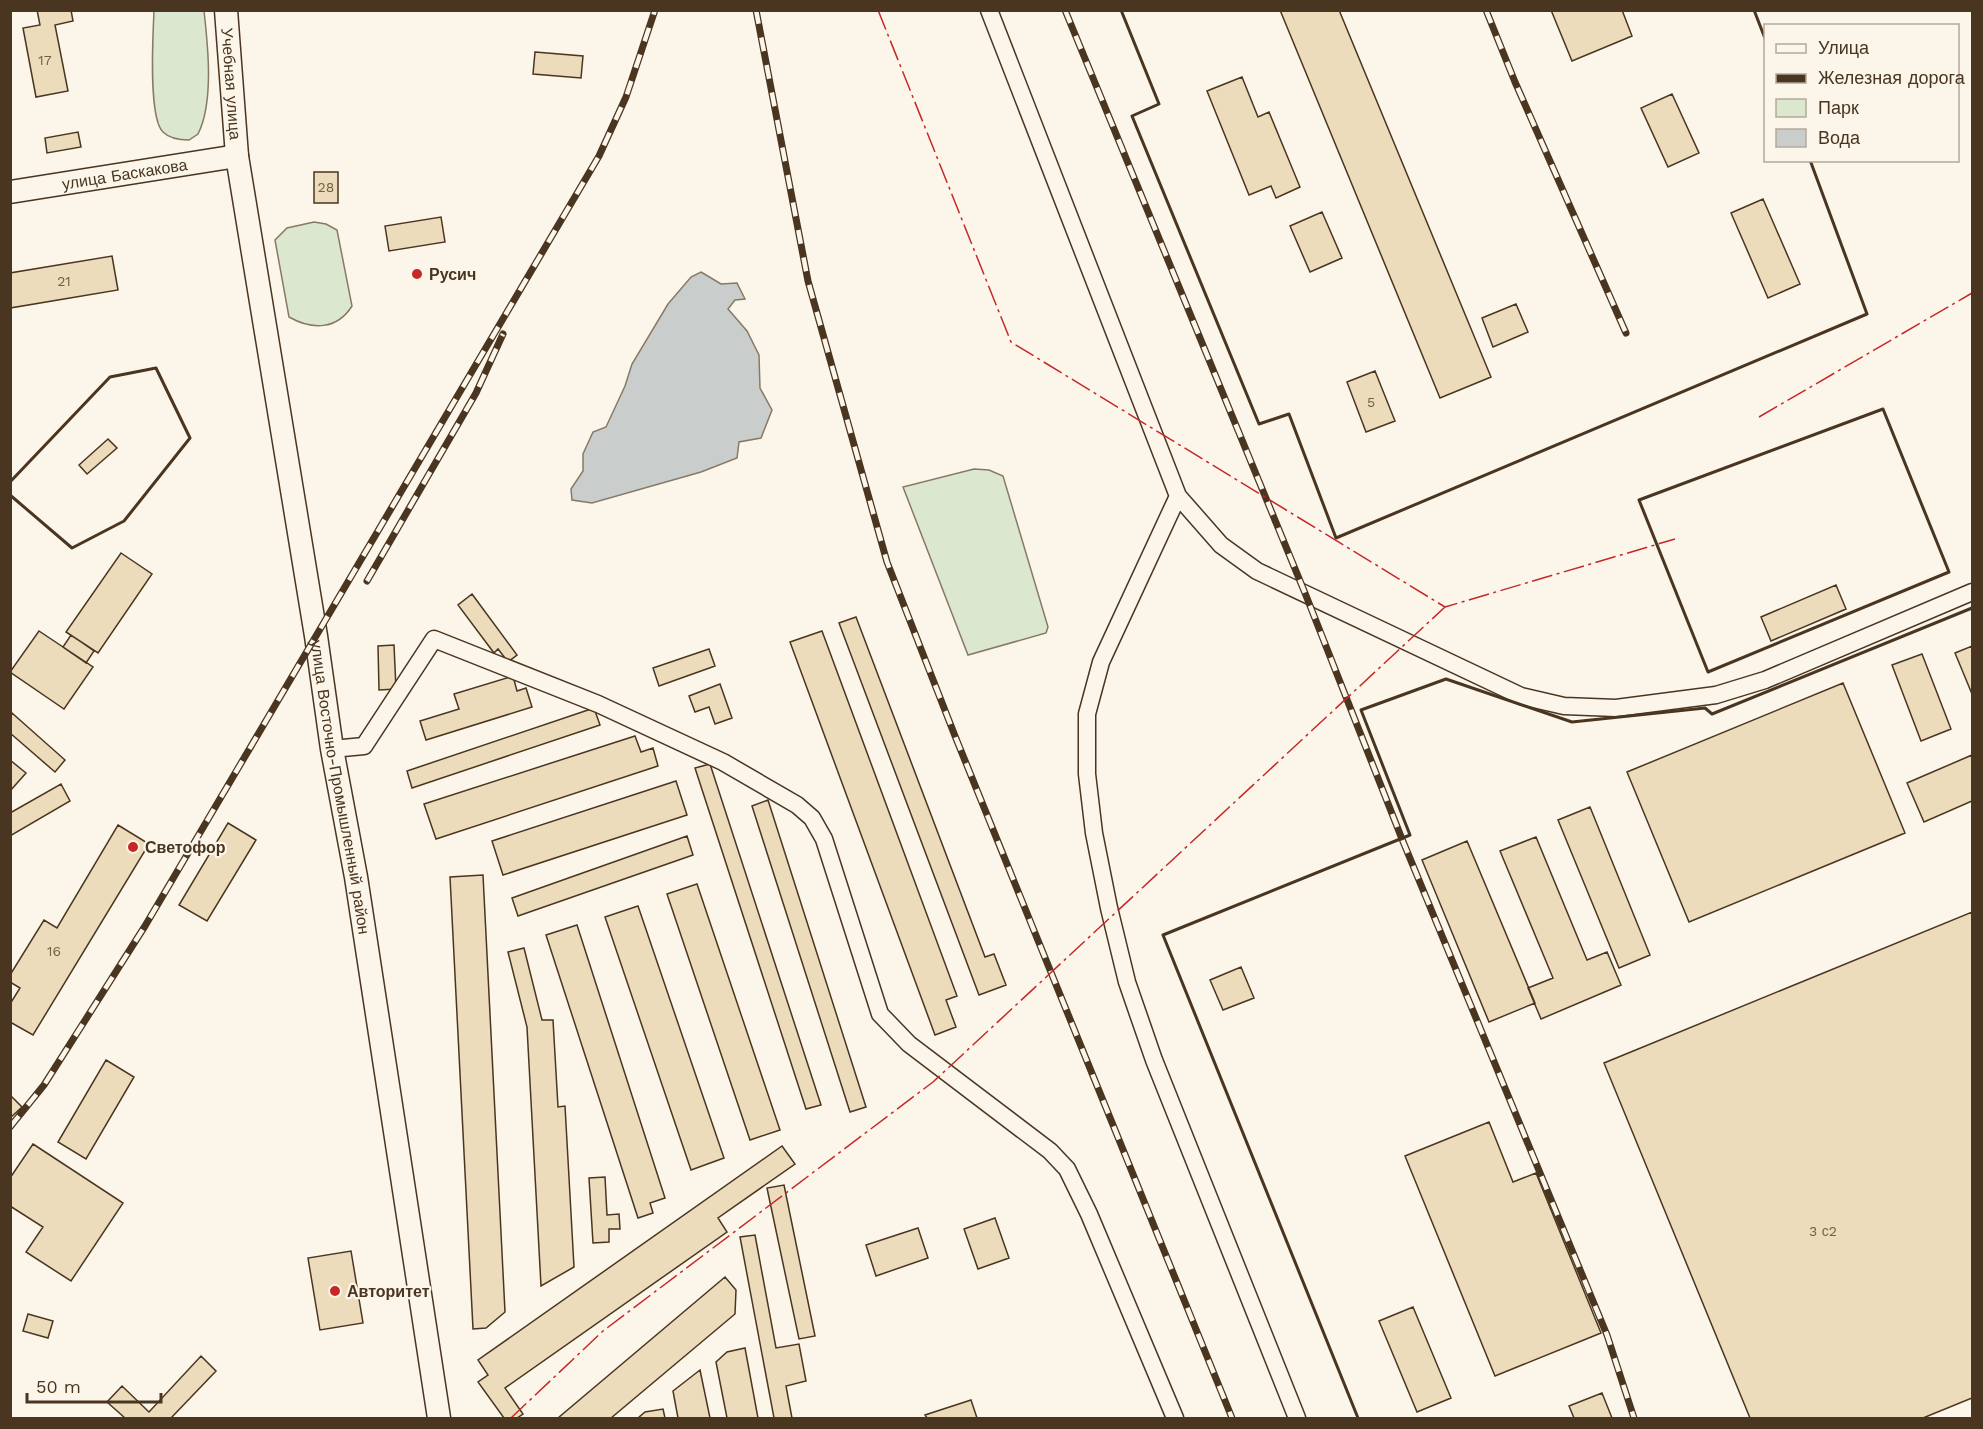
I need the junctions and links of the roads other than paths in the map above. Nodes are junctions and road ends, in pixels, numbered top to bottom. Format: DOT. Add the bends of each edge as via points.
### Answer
graph roads {
  1 [pos="226,10"];
  2 [pos="989,10"];
  3 [pos="237,156"];
  4 [pos="10,192"];
  5 [pos="1178,496"];
  6 [pos="1972,592"];
  7 [pos="332,749"];
  8 [pos="439,1419"];
  9 [pos="1174,1419"];
  10 [pos="1298,1419"];
  1 -- 3 [label="street, Учебная улица"];
  2 -- 5 [label="street"];
  3 -- 4 [label="street, улица Баскакова"];
  3 -- 7 [label="street, улица Восточно-Промышленный район"];
  5 -- 6 [label="street" via="1221,545 1257,571 1521,696 1564,706 1616,708 1716,695 1765,680"];
  5 -- 10 [label="street" via="1101,662 1087,714 1090,798 1108,908 1127,982 1154,1060"];
  7 -- 8 [label="street, улица Восточно-Промышленный район" via="356,878"];
  7 -- 9 [label="street" via="364,746 434,639 598,704 723,762 796,805 812,818 824,839 880,1014 909,1044 1050,1151 1067,1169"];
}
